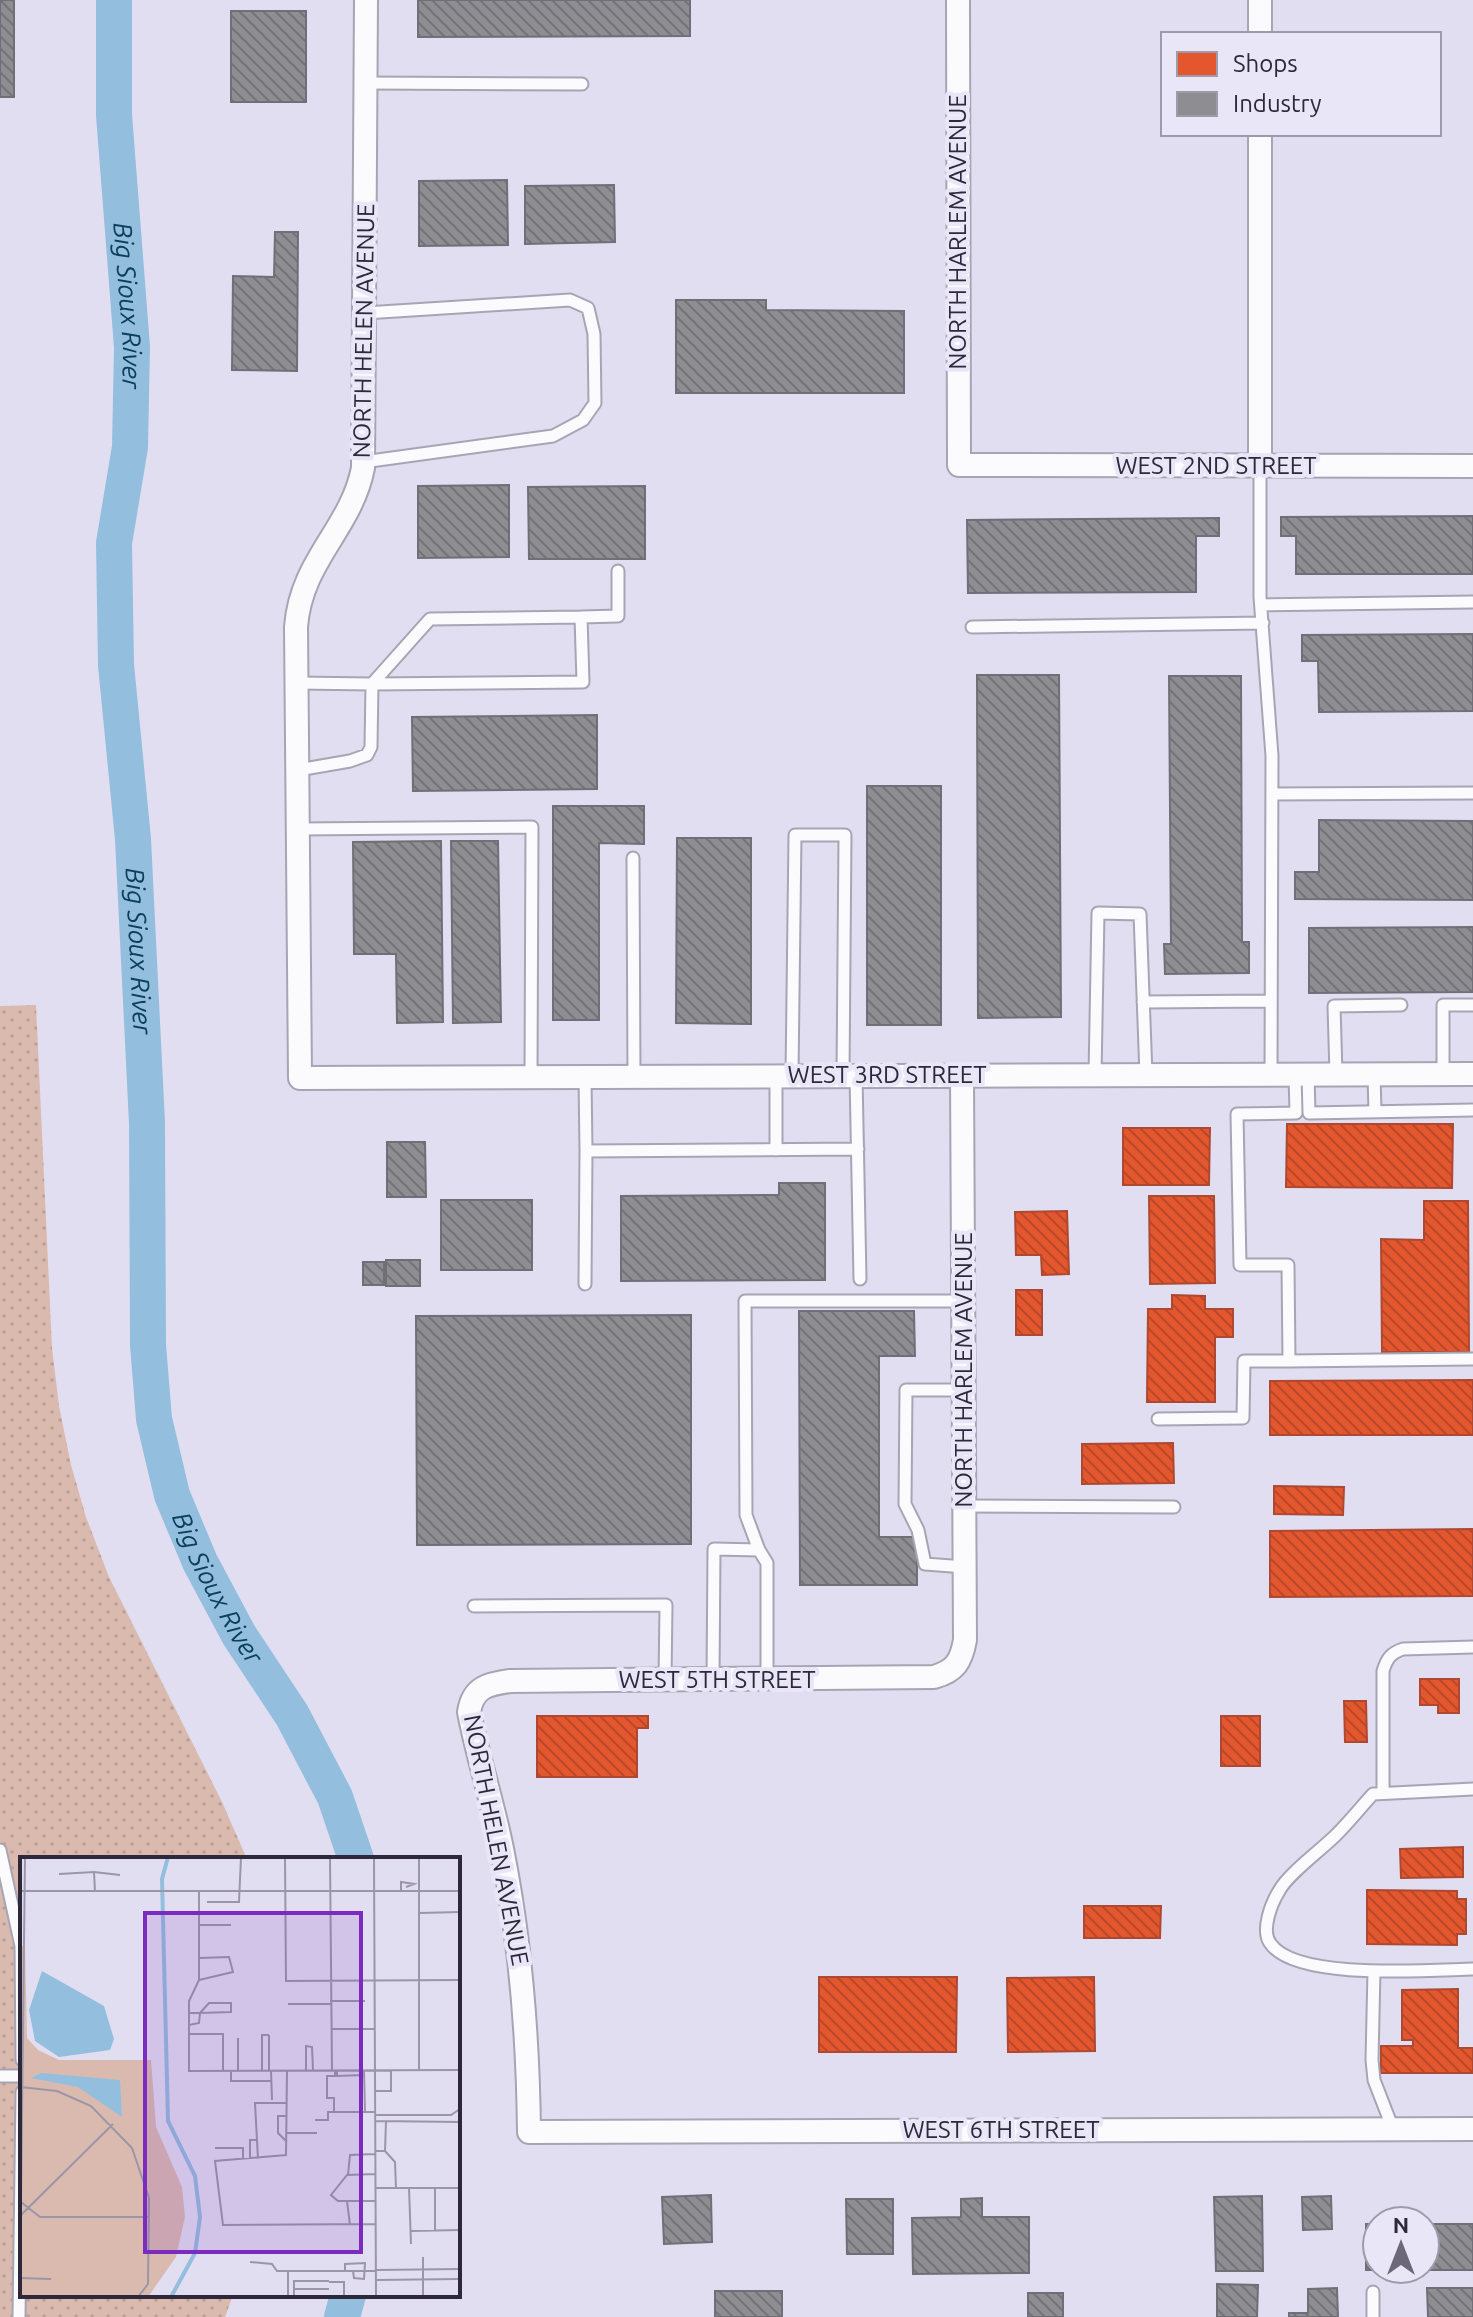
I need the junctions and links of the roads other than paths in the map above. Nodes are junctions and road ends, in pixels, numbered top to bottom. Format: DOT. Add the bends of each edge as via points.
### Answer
graph roads {
  1 [pos="366,0"];
  2 [pos="958,0"];
  3 [pos="1260,0"];
  4 [pos="1260,32"];
  5 [pos="365,83"];
  6 [pos="582,84"];
  7 [pos="1260,136"];
  8 [pos="365,313"];
  9 [pos="363,462"];
  10 [pos="959,465"];
  11 [pos="1473,466"];
  12 [pos="1260,467"];
  13 [pos="618,571"];
  14 [pos="1473,602"];
  15 [pos="1261,605"];
  16 [pos="581,617"];
  17 [pos="1263,623"];
  18 [pos="972,627"];
  19 [pos="297,683"];
  20 [pos="372,684"];
  21 [pos="298,770"];
  22 [pos="1473,793"];
  23 [pos="1272,794"];
  24 [pos="299,829"];
  25 [pos="633,858"];
  26 [pos="1271,1001"];
  27 [pos="1143,1002"];
  28 [pos="1401,1005"];
  29 [pos="1473,1005"];
  30 [pos="1336,1074"];
  31 [pos="1374,1074"];
  32 [pos="1443,1074"];
  33 [pos="1473,1074"];
  34 [pos="849,1075"];
  35 [pos="962,1075"];
  36 [pos="1095,1075"];
  37 [pos="1146,1075"];
  38 [pos="1271,1075"];
  39 [pos="1302,1075"];
  40 [pos="784,1076"];
  41 [pos="531,1077"];
  42 [pos="585,1077"];
  43 [pos="634,1077"];
  44 [pos="300,1078"];
  45 [pos="1473,1110"];
  46 [pos="1375,1112"];
  47 [pos="858,1149"];
  48 [pos="776,1150"];
  49 [pos="586,1151"];
  50 [pos="860,1279"];
  51 [pos="585,1284"];
  52 [pos="963,1301"];
  53 [pos="1473,1359"];
  54 [pos="1289,1361"];
  55 [pos="964,1390"];
  56 [pos="1158,1419"];
  57 [pos="964,1506"];
  58 [pos="1174,1507"];
  59 [pos="759,1550"];
  60 [pos="965,1567"];
  61 [pos="474,1606"];
  62 [pos="1473,1647"];
  63 [pos="958,1665"];
  64 [pos="665,1680"];
  65 [pos="713,1680"];
  66 [pos="767,1680"];
  67 [pos="476,1692"];
  68 [pos="1473,1789"];
  69 [pos="1383,1793"];
  70 [pos="0,1850"];
  71 [pos="20,1941"];
  72 [pos="1473,1969"];
  73 [pos="1374,1971"];
  74 [pos="1393,2129"];
  75 [pos="1473,2129"];
  76 [pos="529,2132"];
  77 [pos="20,2242"];
  78 [pos="1373,2292"];
  79 [pos="19,2317"];
  80 [pos="1373,2317"];
  1 -- 5 [label="street, NORTH HELEN AVENUE"];
  2 -- 10 [label="street, NORTH HARLEM AVENUE"];
  3 -- 4 [label="street"];
  5 -- 6 [label="lane"];
  5 -- 8 [label="street, NORTH HELEN AVENUE"];
  7 -- 12 [label="street"];
  8 -- 9 [label="street, NORTH HELEN AVENUE"];
  8 -- 9 [label="lane" via="570,300 588,308 594,334 595,403 583,420 553,436"];
  9 -- 19 [label="street, NORTH HELEN AVENUE" via="350,509 324,546 298,606"];
  10 -- 12 [label="street, WEST 2ND STREET"];
  11 -- 12 [label="street, WEST 2ND STREET"];
  12 -- 15 [label="lane"];
  13 -- 16 [label="lane" via="618,616"];
  14 -- 15 [label="lane"];
  15 -- 17 [label="lane"];
  16 -- 20 [label="lane" via="430,619"];
  16 -- 20 [label="lane" via="583,682"];
  17 -- 18 [label="lane"];
  17 -- 23 [label="lane"];
  19 -- 20 [label="lane"];
  19 -- 21 [label="street, NORTH HELEN AVENUE"];
  20 -- 21 [label="lane" via="367,755"];
  21 -- 24 [label="street, NORTH HELEN AVENUE"];
  22 -- 23 [label="lane"];
  23 -- 26 [label="lane"];
  24 -- 41 [label="lane" via="532,827"];
  24 -- 44 [label="street, NORTH HELEN AVENUE"];
  25 -- 43 [label="lane"];
  26 -- 27 [label="lane"];
  26 -- 38 [label="lane"];
  27 -- 36 [label="lane" via="1140,914 1098,913"];
  27 -- 37 [label="lane"];
  28 -- 30 [label="lane" via="1334,1006"];
  29 -- 32 [label="lane" via="1443,1005"];
  30 -- 31 [label="street, WEST 3RD STREET"];
  30 -- 39 [label="street, WEST 3RD STREET"];
  31 -- 32 [label="street, WEST 3RD STREET"];
  31 -- 46 [label="lane"];
  32 -- 33 [label="street, WEST 3RD STREET"];
  34 -- 35 [label="street, WEST 3RD STREET"];
  34 -- 40 [label="street, WEST 3RD STREET"];
  34 -- 40 [label="lane" via="845,835 795,835"];
  34 -- 47 [label="lane"];
  35 -- 36 [label="street, WEST 3RD STREET"];
  35 -- 52 [label="street, NORTH HARLEM AVENUE"];
  36 -- 37 [label="street, WEST 3RD STREET"];
  37 -- 38 [label="street, WEST 3RD STREET"];
  38 -- 39 [label="street, WEST 3RD STREET"];
  39 -- 46 [label="lane" via="1309,1113"];
  39 -- 54 [label="lane" via="1296,1113 1237,1114 1240,1265 1288,1265"];
  40 -- 43 [label="street, WEST 3RD STREET"];
  40 -- 48 [label="lane"];
  41 -- 42 [label="street, WEST 3RD STREET"];
  41 -- 44 [label="street, WEST 3RD STREET"];
  42 -- 43 [label="street, WEST 3RD STREET"];
  42 -- 49 [label="lane"];
  45 -- 46 [label="lane"];
  47 -- 48 [label="lane"];
  47 -- 50 [label="lane"];
  48 -- 49 [label="lane"];
  49 -- 51 [label="lane"];
  52 -- 55 [label="street, NORTH HARLEM AVENUE"];
  52 -- 59 [label="lane" via="745,1301 746,1515"];
  53 -- 54 [label="lane"];
  54 -- 56 [label="lane" via="1244,1361 1243,1418"];
  55 -- 57 [label="street, NORTH HARLEM AVENUE"];
  55 -- 60 [label="lane" via="906,1390 905,1504 918,1530 925,1564"];
  57 -- 58 [label="lane"];
  57 -- 60 [label="street, NORTH HARLEM AVENUE"];
  59 -- 65 [label="lane" via="714,1549"];
  59 -- 66 [label="lane" via="767,1563"];
  60 -- 63 [label="street, NORTH HARLEM AVENUE" via="965,1640"];
  61 -- 64 [label="lane" via="666,1605"];
  62 -- 69 [label="lane" via="1403,1649 1387,1660"];
  63 -- 66 [label="street, WEST 5TH STREET" via="948,1673 923,1678"];
  64 -- 65 [label="street, WEST 5TH STREET"];
  64 -- 67 [label="street, WEST 5TH STREET" via="510,1681"];
  65 -- 66 [label="street, WEST 5TH STREET"];
  67 -- 76 [label="street, NORTH HELEN AVENUE" via="469,1712 503,1851 521,1966"];
  68 -- 69 [label="lane"];
  69 -- 73 [label="lane" via="1373,1794 1280,1888 1266,1929 1269,1943 1283,1955 1316,1967"];
  70 -- 71 [label="lane"];
  72 -- 73 [label="lane"];
  73 -- 74 [label="lane" via="1374,2080"];
  74 -- 75 [label="street, WEST 6TH STREET"];
  74 -- 76 [label="street, WEST 6TH STREET"];
  77 -- 79 [label="lane"];
  78 -- 80 [label="lane"];
}
